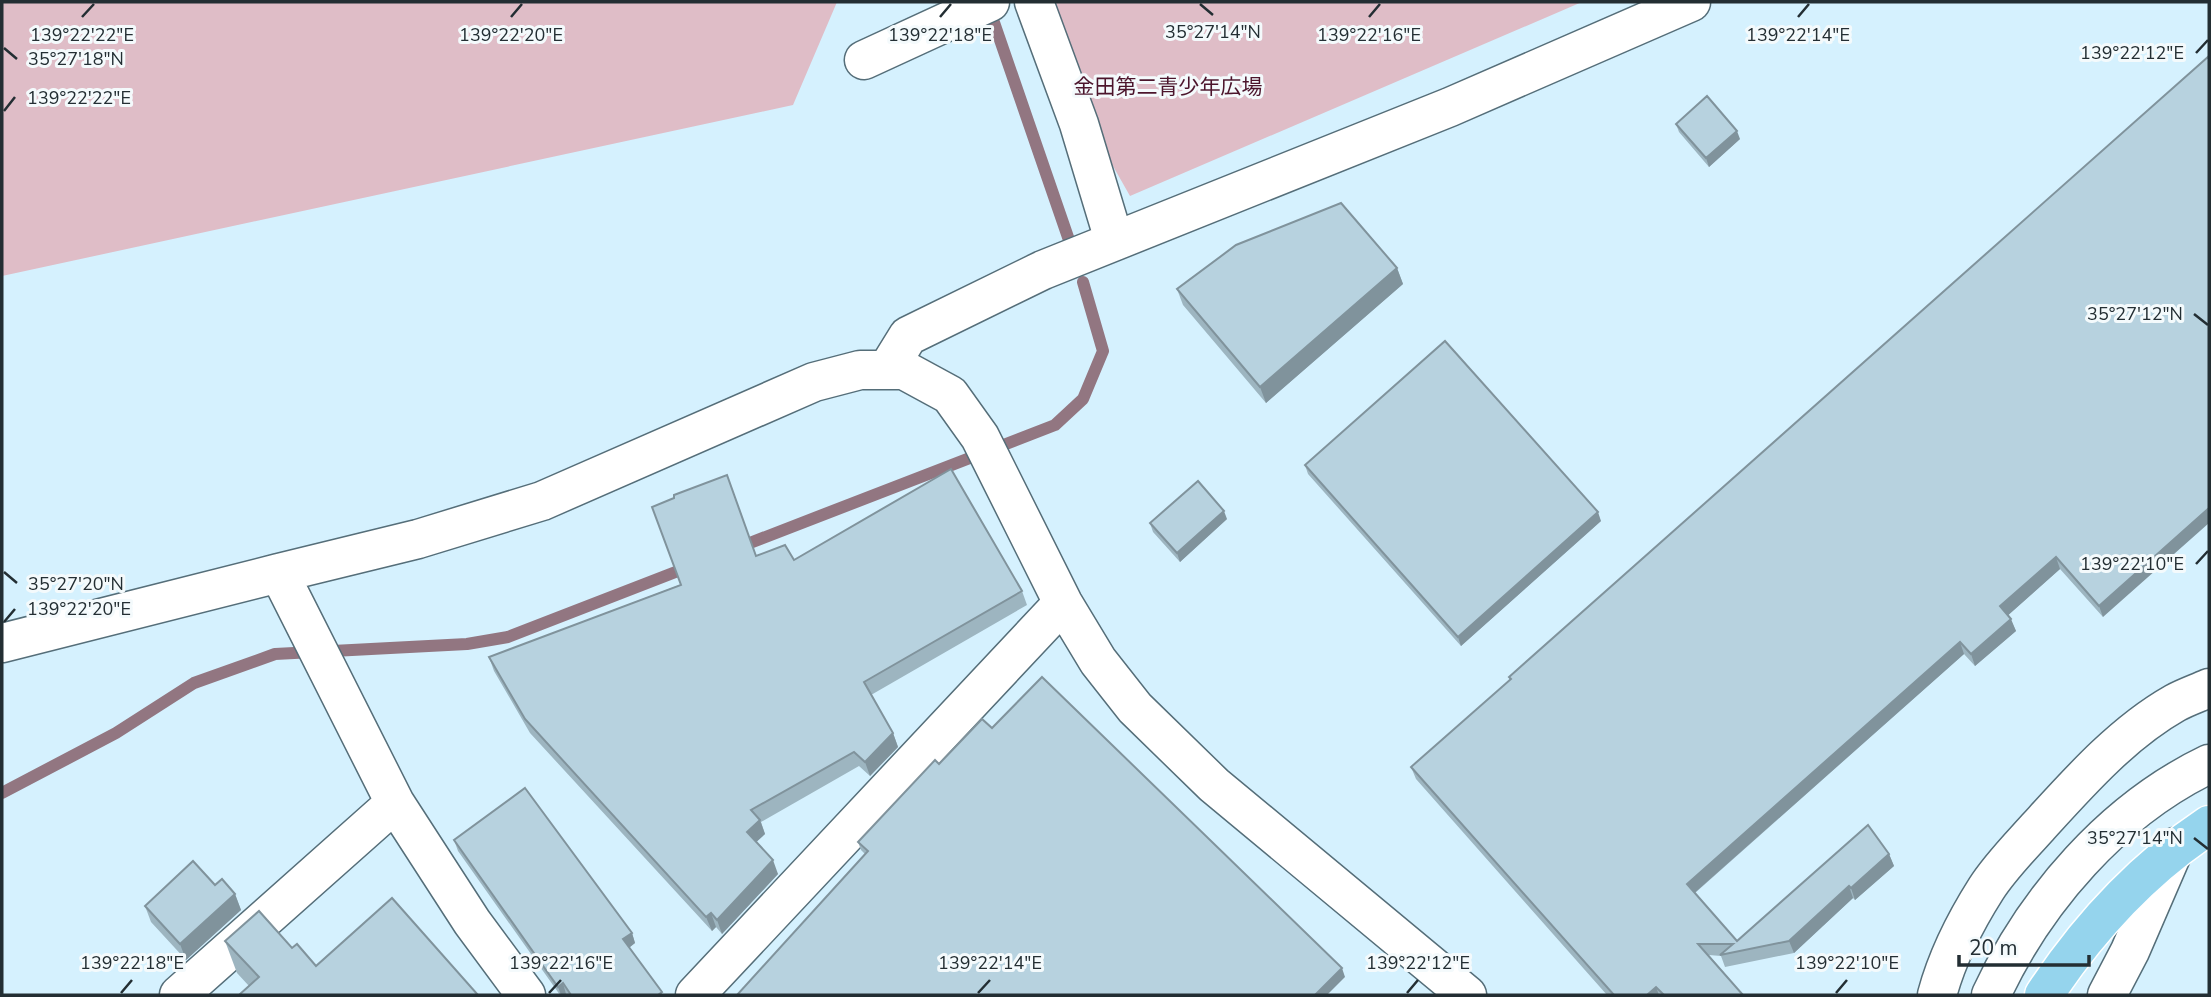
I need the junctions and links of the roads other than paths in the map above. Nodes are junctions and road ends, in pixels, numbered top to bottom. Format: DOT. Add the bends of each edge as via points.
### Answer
graph roads {
  1 [pos="990,2"];
  2 [pos="1034,2"];
  3 [pos="1691,2"];
  4 [pos="864,60"];
  5 [pos="1114,240"];
  6 [pos="887,370"];
  7 [pos="279,573"];
  8 [pos="1063,603"];
  9 [pos="2,643"];
  10 [pos="2209,688"];
  11 [pos="2209,764"];
  12 [pos="395,803"];
  13 [pos="2209,825"];
  14 [pos="2175,847"];
  15 [pos="179,995"];
  16 [pos="526,995"];
  17 [pos="695,995"];
  18 [pos="1467,995"];
  19 [pos="1937,995"];
  20 [pos="1991,995"];
  21 [pos="2044,995"];
  22 [pos="2107,995"];
  1 -- 4 [label="street"];
  2 -- 5 [label="street" via="1079,124"];
  3 -- 5 [label="street" via="1450,107"];
  5 -- 6 [label="street" via="908,336"];
  6 -- 7 [label="street" via="860,370 814,382 542,501 418,539"];
  6 -- 8 [label="street" via="904,370 950,395 986,449"];
  7 -- 9 [label="street"];
  7 -- 12 [label="street"];
  8 -- 17 [label="street"];
  8 -- 18 [label="street" via="1098,661 1145,718 1214,785"];
  10 -- 19 [label="street" via="2174,704 2133,733 2065,797 2012,856 1987,888 1958,939"];
  11 -- 20 [label="street" via="2164,789 2127,818 2064,880 2023,935"];
  12 -- 15 [label="street"];
  12 -- 16 [label="street"];
  13 -- 14 [label="main road"];
  14 -- 21 [label="main road" via="2126,892 2078,946"];
  14 -- 22 [label="street"];
}
